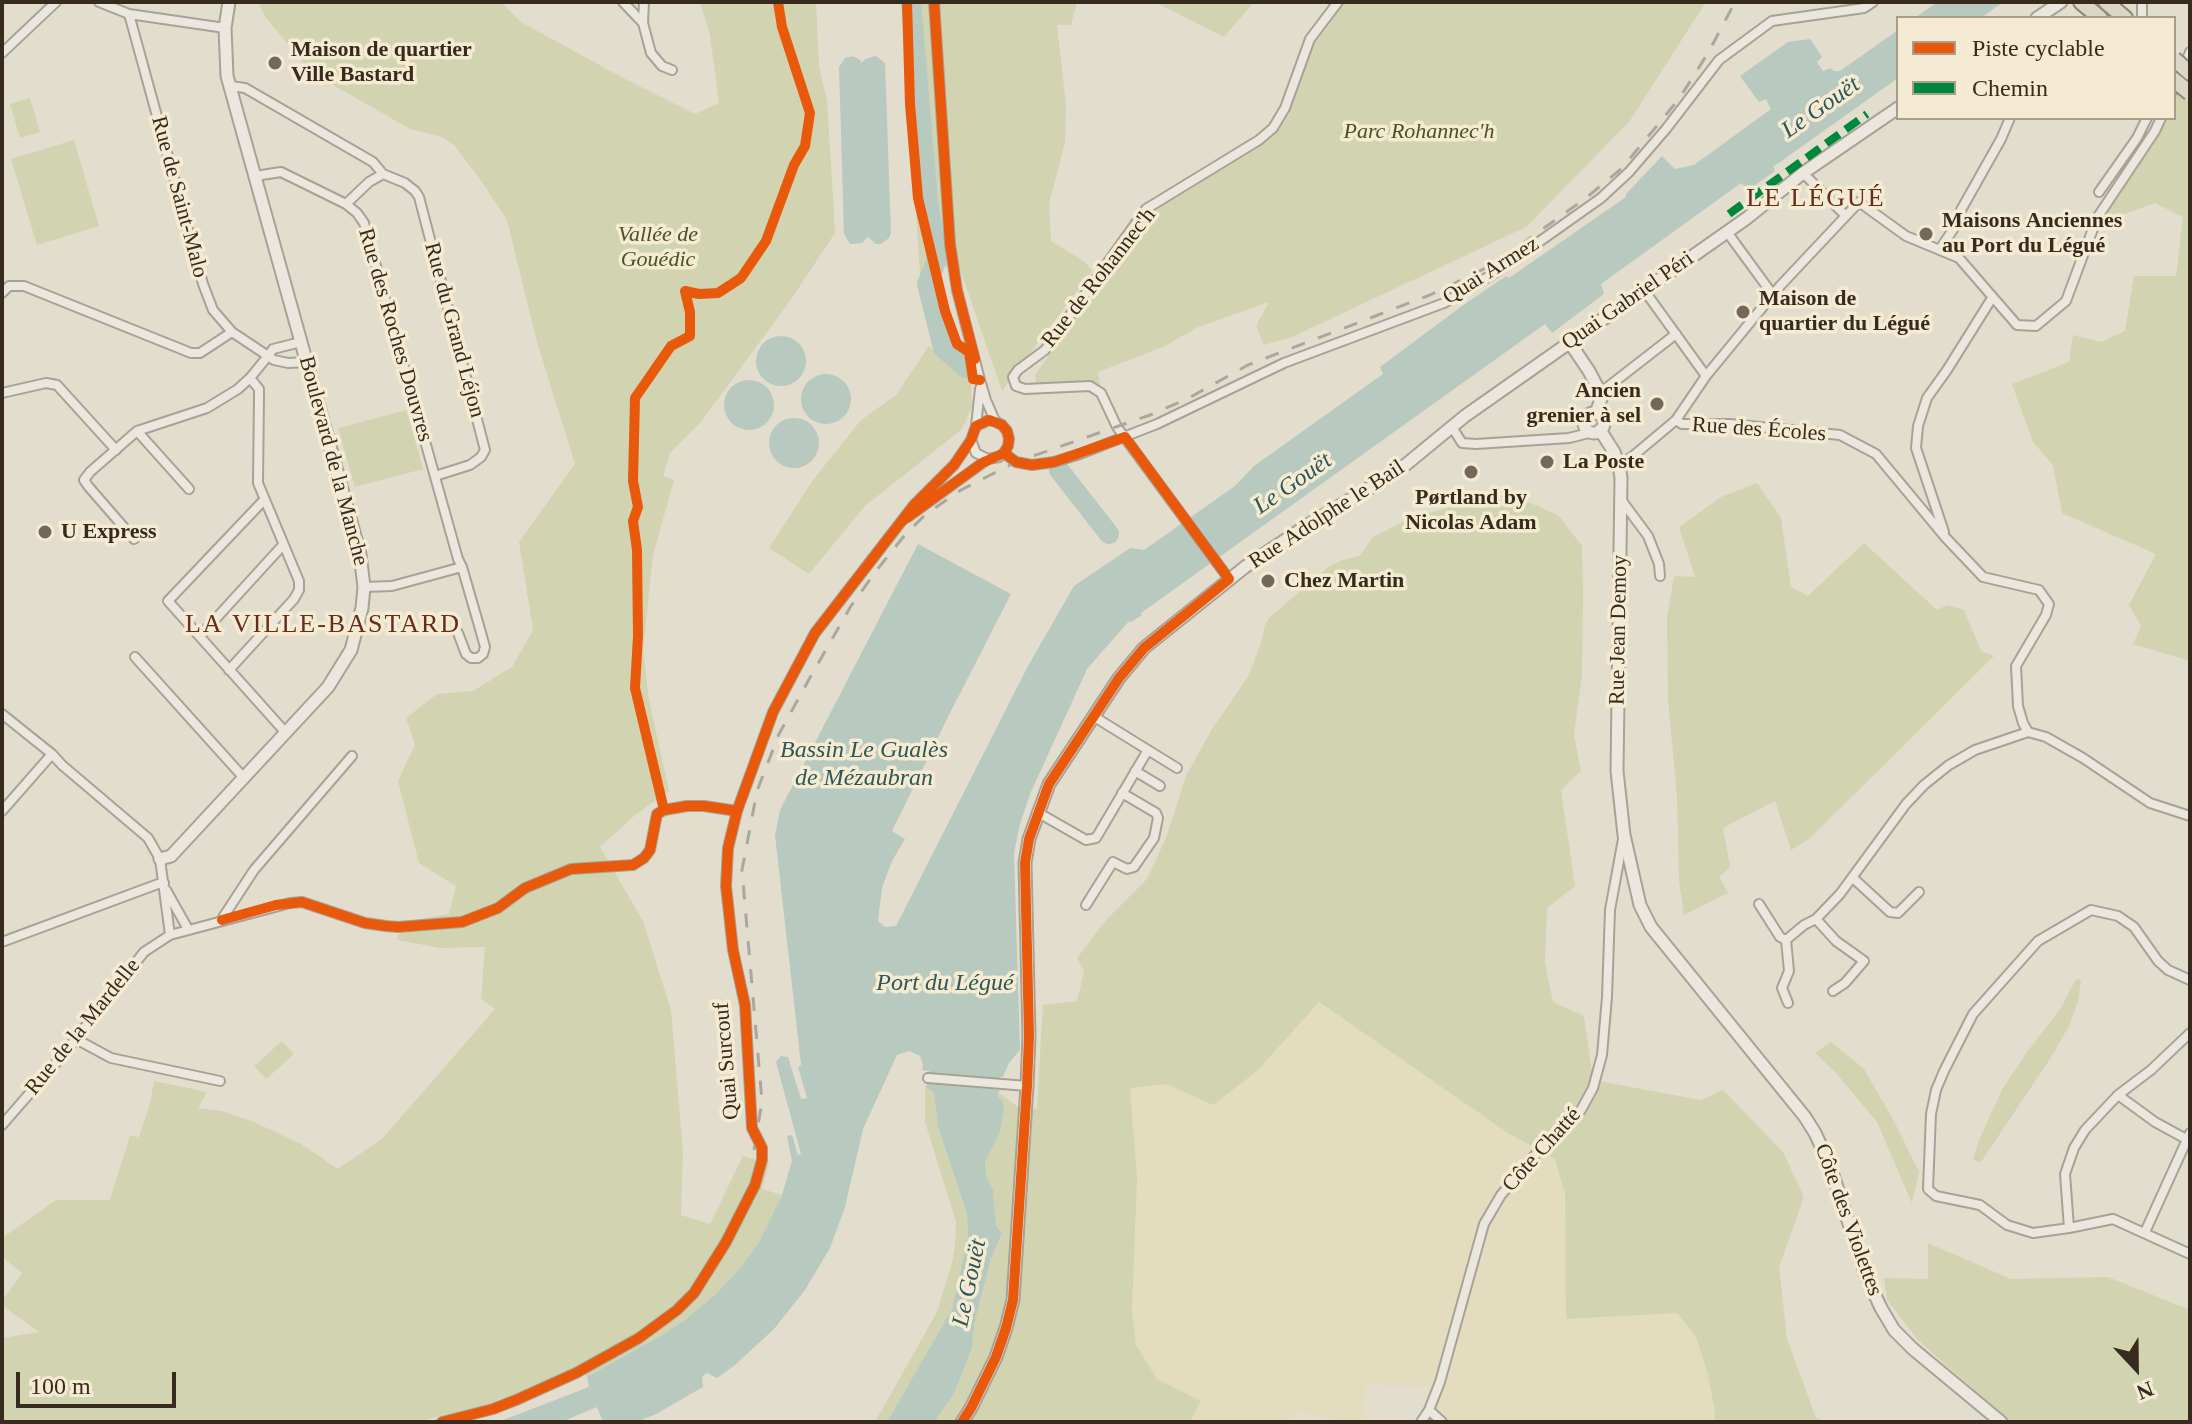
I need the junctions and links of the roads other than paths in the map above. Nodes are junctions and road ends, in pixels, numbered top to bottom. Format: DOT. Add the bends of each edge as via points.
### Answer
graph roads {
  1 [pos="56,2"];
  2 [pos="99,2"];
  3 [pos="229,2"];
  4 [pos="623,2"];
  5 [pos="644,2"];
  6 [pos="934,2"];
  7 [pos="1338,2"];
  8 [pos="1873,2"];
  9 [pos="2061,2"];
  10 [pos="2081,2"];
  11 [pos="2106,2"];
  12 [pos="129,14"];
  13 [pos="2040,16"];
  14 [pos="2098,16"];
  15 [pos="2123,16"];
  16 [pos="643,23"];
  17 [pos="225,28"];
  18 [pos="2190,52"];
  19 [pos="2,53"];
  20 [pos="672,70"];
  21 [pos="2176,85"];
  22 [pos="230,86"];
  23 [pos="1896,109"];
  24 [pos="2009,120"];
  25 [pos="2146,120"];
  26 [pos="2160,120"];
  27 [pos="1803,173"];
  28 [pos="383,174"];
  29 [pos="255,176"];
  30 [pos="2099,192"];
  31 [pos="346,204"];
  32 [pos="1845,215"];
  33 [pos="1727,232"];
  34 [pos="1940,249"];
  35 [pos="1644,290"];
  36 [pos="2,293"];
  37 [pos="1773,295"];
  38 [pos="1992,298"];
  39 [pos="232,332"];
  40 [pos="1676,334"];
  41 [pos="301,342"];
  42 [pos="1570,343"];
  43 [pos="268,356"];
  44 [pos="306,362"];
  45 [pos="1706,376"];
  46 [pos="250,378"];
  47 [pos="980,380"];
  48 [pos="2,393"];
  49 [pos="1600,393"];
  50 [pos="1676,420"];
  51 [pos="995,421"];
  52 [pos="976,426"];
  53 [pos="1452,427"];
  54 [pos="1594,430"];
  55 [pos="137,431"];
  56 [pos="1125,437"];
  57 [pos="971,440"];
  58 [pos="116,450"];
  59 [pos="1004,453"];
  60 [pos="988,459"];
  61 [pos="1619,465"];
  62 [pos="435,476"];
  63 [pos="189,489"];
  64 [pos="264,500"];
  65 [pos="1621,501"];
  66 [pos="901,522"];
  67 [pos="1945,537"];
  68 [pos="134,539"];
  69 [pos="283,545"];
  70 [pos="462,567"];
  71 [pos="1660,576"];
  72 [pos="1229,579"];
  73 [pos="364,587"];
  74 [pos="458,633"];
  75 [pos="200,636"];
  76 [pos="135,657"];
  77 [pos="229,670"];
  78 [pos="2,714"];
  79 [pos="1093,716"];
  80 [pos="2028,732"];
  81 [pos="286,733"];
  82 [pos="1148,750"];
  83 [pos="52,754"];
  84 [pos="352,756"];
  85 [pos="1177,768"];
  86 [pos="1135,771"];
  87 [pos="244,778"];
  88 [pos="1160,786"];
  89 [pos="1122,793"];
  90 [pos="2,811"];
  91 [pos="737,811"];
  92 [pos="1037,812"];
  93 [pos="2190,816"];
  94 [pos="1624,835"];
  95 [pos="160,859"];
  96 [pos="1853,878"];
  97 [pos="164,886"];
  98 [pos="1919,892"];
  99 [pos="1759,904"];
  100 [pos="1086,905"];
  101 [pos="1816,919"];
  102 [pos="222,920"];
  103 [pos="188,929"];
  104 [pos="170,935"];
  105 [pos="1786,940"];
  106 [pos="2,942"];
  107 [pos="2190,980"];
  108 [pos="1833,991"];
  109 [pos="1788,1003"];
  110 [pos="2190,1033"];
  111 [pos="76,1039"];
  112 [pos="928,1078"];
  113 [pos="220,1081"];
  114 [pos="1027,1086"];
  115 [pos="2118,1095"];
  116 [pos="2,1125"];
  117 [pos="2189,1138"];
  118 [pos="2069,1228"];
  119 [pos="2145,1232"];
  120 [pos="2190,1254"];
  121 [pos="1429,1410"];
  122 [pos="442,1422"];
  123 [pos="962,1422"];
  124 [pos="1421,1422"];
  125 [pos="1442,1422"];
  126 [pos="2001,1422"];
  1 -- 19 [label="street"];
  2 -- 12 [label="street"];
  3 -- 17 [label="street, Boulevard de la Manche"];
  4 -- 16 [label="street"];
  5 -- 16 [label="street"];
  6 -- 47 [label="street" via="950,244"];
  7 -- 56 [label="street, Rue de Rohannec'h" via="1310,39 1273,128 1146,209 1045,350 1013,377 1016,386 1025,389 1090,386 1101,393"];
  8 -- 56 [label="street, Quai Armez" via="1864,8 1772,21 1719,60 1657,140 1601,198 1444,303 1284,363"];
  9 -- 13 [label="street"];
  10 -- 14 [label="highway"];
  11 -- 15 [label="highway"];
  12 -- 17 [label="street"];
  12 -- 39 [label="street, Rue de Saint-Malo" via="203,284 213,310"];
  16 -- 20 [label="street" via="651,53"];
  17 -- 22 [label="street, Boulevard de la Manche"];
  18 -- 21 [label="street"];
  22 -- 28 [label="street" via="245,88 373,162"];
  22 -- 29 [label="street, Boulevard de la Manche"];
  23 -- 27 [label="street, Quai Gabriel Péri"];
  24 -- 34 [label="street"];
  25 -- 30 [label="street"];
  26 -- 38 [label="street" via="2097,218 2066,301 2036,326 2017,325"];
  27 -- 32 [label="street"];
  27 -- 33 [label="street, Quai Gabriel Péri"];
  28 -- 31 [label="street"];
  28 -- 62 [label="street, Rue du Grand Léjon" via="405,183 419,197 485,450 470,465"];
  29 -- 31 [label="street, Rue des Roches Douvres" via="281,172"];
  29 -- 41 [label="street, Boulevard de la Manche"];
  31 -- 62 [label="street, Rue des Roches Douvres" via="364,223"];
  32 -- 34 [label="street" via="1859,202 1906,236"];
  32 -- 37 [label="street"];
  33 -- 35 [label="street, Quai Gabriel Péri"];
  33 -- 37 [label="street"];
  34 -- 38 [label="street" via="1959,258"];
  35 -- 40 [label="street"];
  35 -- 42 [label="street, Quai Gabriel Péri"];
  36 -- 39 [label="street" via="9,286 24,286 191,353 200,353"];
  37 -- 45 [label="street"];
  38 -- 67 [label="street" via="1927,398 1918,426 1916,448"];
  39 -- 43 [label="street, Rue de Saint-Malo"];
  40 -- 45 [label="street"];
  40 -- 49 [label="street"];
  41 -- 43 [label="street" via="273,349"];
  41 -- 44 [label="street, Boulevard de la Manche"];
  42 -- 49 [label="street"];
  42 -- 53 [label="street, Quai Gabriel Péri"];
  43 -- 44 [label="street"];
  43 -- 46 [label="street"];
  44 -- 73 [label="street, Boulevard de la Manche" via="360,554"];
  45 -- 50 [label="street"];
  46 -- 55 [label="street" via="207,408"];
  46 -- 64 [label="street" via="259,389 258,483"];
  47 -- 51 [label="street"];
  47 -- 52 [label="street"];
  48 -- 58 [label="street" via="57,385"];
  49 -- 54 [label="street, Rue Jean Demoy" via="1596,413 1604,422"];
  50 -- 61 [label="street"];
  50 -- 67 [label="street, Rue des Écoles" via="1840,435 1876,454"];
  51 -- 52 [label="street"];
  51 -- 59 [label="street" via="1007,431"];
  52 -- 57 [label="street"];
  53 -- 54 [label="street" via="1462,443 1476,444 1569,438"];
  53 -- 72 [label="street, Rue Adolphe le Bail" via="1398,471"];
  54 -- 61 [label="street, Rue Jean Demoy"];
  55 -- 58 [label="street"];
  55 -- 63 [label="street"];
  56 -- 59 [label="street, Quai Armez" via="1032,465"];
  56 -- 72 [label="street"];
  57 -- 60 [label="street" via="976,453"];
  57 -- 66 [label="street, Quai Surcouf"];
  58 -- 68 [label="street" via="84,480"];
  59 -- 60 [label="street"];
  60 -- 66 [label="street, Quai Surcouf"];
  61 -- 65 [label="street, Rue Jean Demoy"];
  62 -- 70 [label="street, Rue des Roches Douvres"];
  64 -- 69 [label="street"];
  64 -- 75 [label="street" via="168,601"];
  65 -- 71 [label="street" via="1648,536"];
  65 -- 94 [label="street, Rue Jean Demoy" via="1617,771"];
  66 -- 91 [label="street, Quai Surcouf" via="815,633 773,712"];
  67 -- 80 [label="street, Rue des Écoles" via="1983,577 2039,590 2049,604 2016,666 2018,706"];
  69 -- 75 [label="street"];
  69 -- 77 [label="street" via="299,590"];
  70 -- 73 [label="street" via="392,586"];
  70 -- 74 [label="street, Rue des Roches Douvres" via="483,654 466,654"];
  72 -- 79 [label="street, Rue Adolphe le Bail" via="1144,648"];
  73 -- 81 [label="street, Boulevard de la Manche" via="357,630 343,665"];
  75 -- 77 [label="street"];
  76 -- 87 [label="street"];
  77 -- 81 [label="street"];
  78 -- 83 [label="street"];
  79 -- 82 [label="street"];
  79 -- 92 [label="street, Rue Adolphe le Bail"];
  80 -- 93 [label="street" via="2083,758 2150,803"];
  80 -- 96 [label="street" via="1975,750 1924,785"];
  81 -- 87 [label="street, Boulevard de la Manche"];
  82 -- 85 [label="street"];
  82 -- 86 [label="street"];
  83 -- 90 [label="street"];
  83 -- 95 [label="street" via="148,838"];
  84 -- 102 [label="street" via="254,870"];
  86 -- 88 [label="street"];
  86 -- 89 [label="street"];
  87 -- 95 [label="street, Boulevard de la Manche" via="171,856"];
  89 -- 92 [label="street" via="1096,838 1086,840"];
  89 -- 100 [label="street" via="1156,813 1154,838 1134,867 1113,862"];
  91 -- 102 [label="street, Rue de la Mardelle" via="671,808 657,814 650,850 633,865 571,869 462,922 386,926 302,902"];
  91 -- 122 [label="street, Quai Surcouf" via="726,886 745,1005 752,1128 762,1148 755,1185 726,1242 677,1310 576,1373 493,1409"];
  92 -- 114 [label="street, Rue Adolphe le Bail" via="1025,863"];
  94 -- 121 [label="street, Côte Chatté" via="1610,910 1602,1055 1593,1088 1581,1110 1501,1195 1484,1224"];
  94 -- 126 [label="street, Côte des Violettes" via="1640,905 1651,927 1815,1133 1867,1278 1894,1330"];
  95 -- 97 [label="street"];
  96 -- 98 [label="street" via="1890,912 1898,913"];
  96 -- 101 [label="street"];
  97 -- 103 [label="street"];
  97 -- 104 [label="street"];
  97 -- 106 [label="street"];
  99 -- 105 [label="street"];
  101 -- 105 [label="street"];
  101 -- 108 [label="street" via="1864,961"];
  102 -- 103 [label="street, Rue de la Mardelle"];
  103 -- 104 [label="street, Rue de la Mardelle"];
  104 -- 111 [label="street, Rue de la Mardelle" via="144,952"];
  105 -- 109 [label="street" via="1789,971 1782,988"];
  107 -- 118 [label="street" via="2158,961 2134,927 2118,916 2091,910 2038,941 1973,1014 1944,1071 1931,1114 1928,1189 1936,1196 1980,1205 2007,1225 2033,1233"];
  110 -- 115 [label="street"];
  111 -- 113 [label="street" via="111,1058"];
  111 -- 116 [label="street, Rue de la Mardelle"];
  112 -- 114 [label="street"];
  114 -- 123 [label="street, Rue Adolphe le Bail" via="1013,1300 996,1357"];
  115 -- 117 [label="street"];
  115 -- 118 [label="street" via="2074,1148 2065,1174"];
  117 -- 119 [label="street"];
  118 -- 119 [label="street" via="2113,1219"];
  119 -- 120 [label="street"];
  121 -- 124 [label="street, Côte Chatté"];
  121 -- 125 [label="street"];
}
